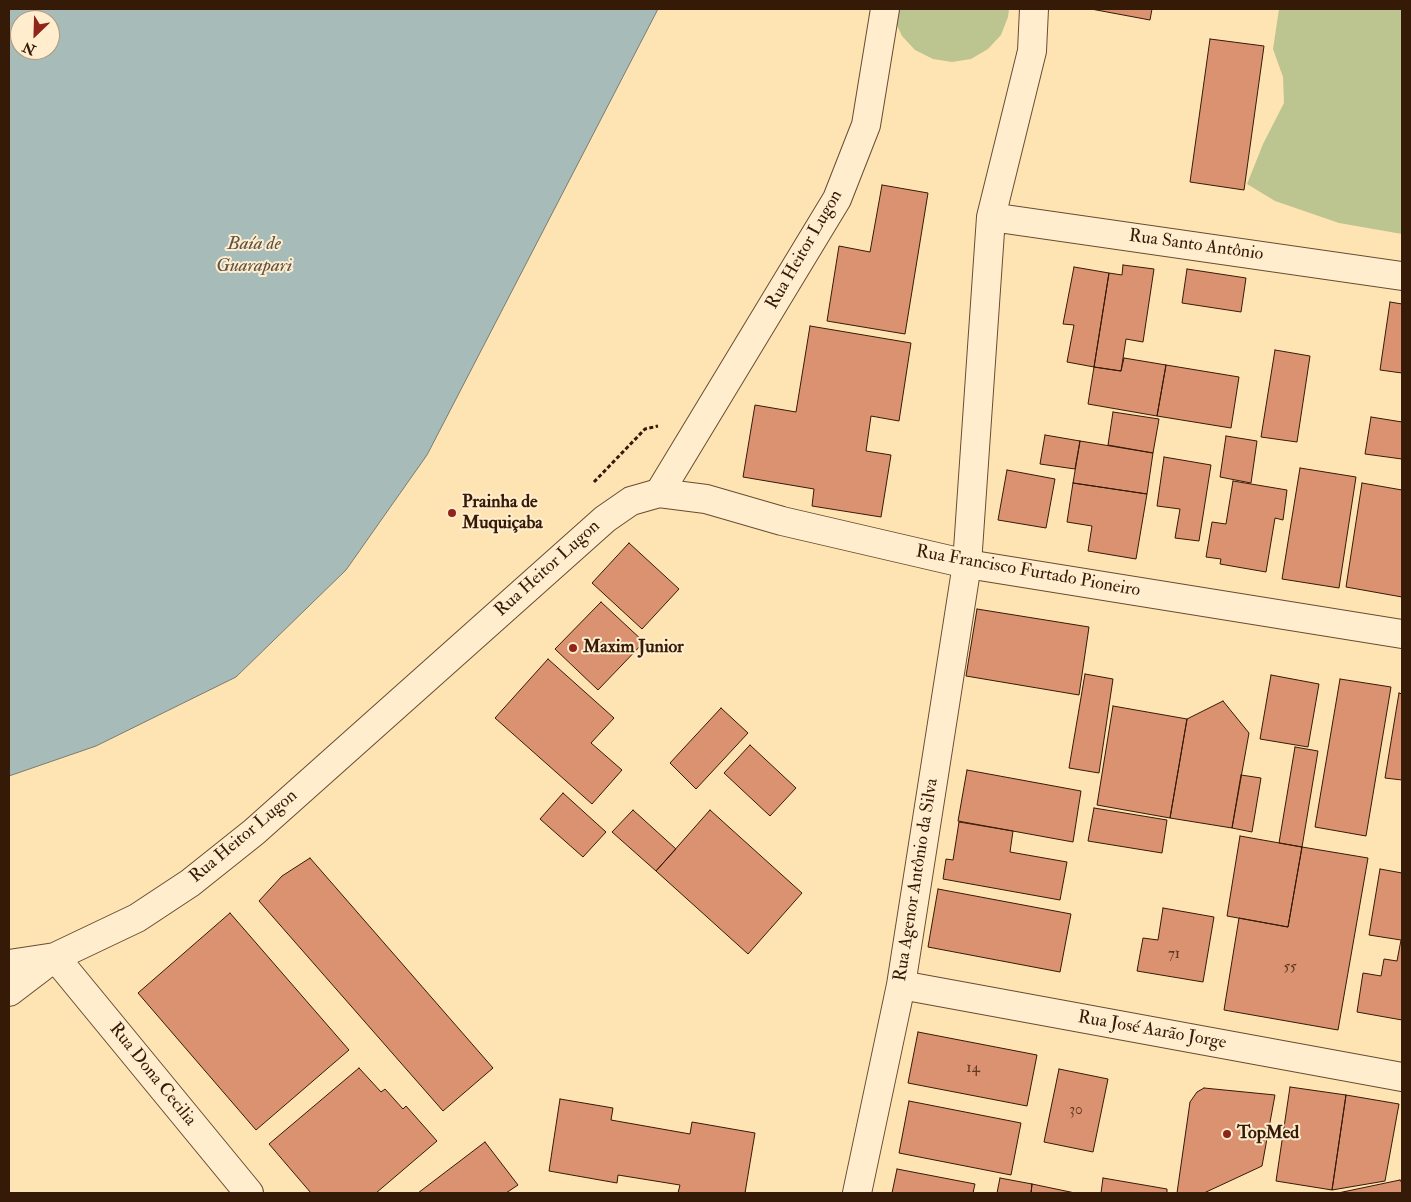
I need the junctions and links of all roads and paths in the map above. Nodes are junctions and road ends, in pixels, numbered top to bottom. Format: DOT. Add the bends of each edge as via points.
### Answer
graph roads {
  1 [pos="885,9"];
  2 [pos="1034,9"];
  3 [pos="991,217"];
  4 [pos="1402,276"];
  5 [pos="659,493"];
  6 [pos="967,564"];
  7 [pos="1402,634"];
  8 [pos="55,957"];
  9 [pos="9,964"];
  10 [pos="901,985"];
  11 [pos="9,992"];
  12 [pos="1402,1077"];
  13 [pos="249,1193"];
  14 [pos="856,1193"];
  1 -- 5 [label="street, Rua Heitor Lugon" via="866,125 838,200"];
  2 -- 3 [label="street" via="1032,51"];
  3 -- 4 [label="street, Rua Santo Antônio"];
  3 -- 6 [label="street"];
  5 -- 6 [label="street, Rua Francisco Furtado Pioneiro" via="706,499 782,521"];
  5 -- 8 [label="street, Rua Heitor Lugon" via="631,501 605,519 254,832 190,883 137,918"];
  6 -- 7 [label="street, Rua Francisco Furtado Pioneiro"];
  6 -- 10 [label="street, Rua Agenor Antônio da Silva"];
  8 -- 9 [label="street, Rua Heitor Lugon"];
  8 -- 11 [label="street"];
  8 -- 13 [label="street, Rua Dona Cecilia"];
  10 -- 12 [label="street, Rua José Aarão Jorge"];
  10 -- 14 [label="street, Rua Agenor Antônio da Silva"];
}
